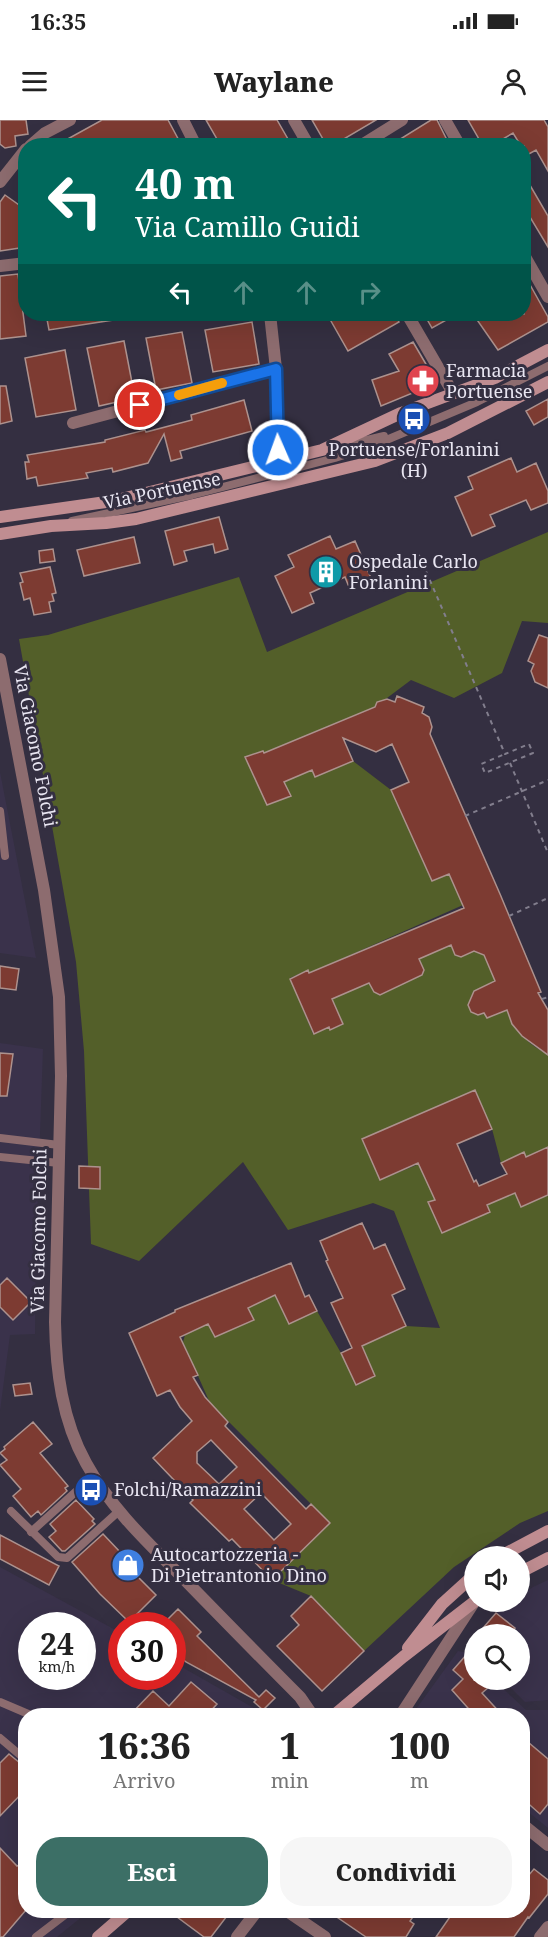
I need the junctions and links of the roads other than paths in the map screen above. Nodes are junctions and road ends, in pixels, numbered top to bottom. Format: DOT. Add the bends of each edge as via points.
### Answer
graph roads {
  1 [pos="70,120"];
  2 [pos="183,120"];
  3 [pos="294,120"];
  4 [pos="402,120"];
  5 [pos="445,120"];
  6 [pos="39,138"];
  7 [pos="192,138"];
  8 [pos="304,138"];
  9 [pos="373,138"];
  10 [pos="455,138"];
  11 [pos="18,159"];
  12 [pos="0,182"];
  13 [pos="18,263"];
  14 [pos="0,266"];
  15 [pos="531,267"];
  16 [pos="548,297"];
  17 [pos="271,321"];
  18 [pos="411,321"];
  19 [pos="548,350"];
  20 [pos="548,366"];
  21 [pos="276,369"];
  22 [pos="548,382"];
  23 [pos="453,393"];
  24 [pos="73,423"];
  25 [pos="402,432"];
  26 [pos="322,450"];
  27 [pos="279,462"];
  28 [pos="0,517"];
  29 [pos="51,526"];
  30 [pos="0,534"];
  31 [pos="0,658"];
  32 [pos="0,811"];
  33 [pos="5,855"];
  34 [pos="0,1138"];
  35 [pos="59,1145"];
  36 [pos="0,1156"];
  37 [pos="59,1163"];
  38 [pos="81,1487"];
  39 [pos="11,1511"];
  40 [pos="119,1511"];
  41 [pos="31,1532"];
  42 [pos="548,1532"];
  43 [pos="521,1546"];
  44 [pos="548,1558"];
  45 [pos="530,1567"];
  46 [pos="464,1584"];
  47 [pos="464,1610"];
  48 [pos="468,1612"];
  49 [pos="403,1657"];
  50 [pos="0,1702"];
  51 [pos="308,1708"];
  52 [pos="342,1708"];
  53 [pos="405,1708"];
  54 [pos="18,1710"];
  55 [pos="0,1738"];
  56 [pos="18,1753"];
  57 [pos="530,1830"];
  58 [pos="548,1845"];
  59 [pos="61,1918"];
  60 [pos="120,1918"];
  61 [pos="252,1918"];
  62 [pos="297,1918"];
  63 [pos="548,1927"];
  64 [pos="36,1937"];
  65 [pos="98,1937"];
  66 [pos="237,1937"];
  67 [pos="325,1937"];
  68 [pos="540,1937"];
  1 -- 6 [label="street"];
  2 -- 7 [label="street"];
  3 -- 8 [label="street"];
  4 -- 9 [label="street"];
  5 -- 10 [label="street"];
  11 -- 12 [label="street"];
  13 -- 14 [label="street"];
  15 -- 16 [label="street"];
  17 -- 21 [label="street"];
  18 -- 23 [label="street"];
  19 -- 23 [label="main road, Via Portuense" via="495,378"];
  20 -- 25 [label="lane, Via Portuense" via="477,402"];
  21 -- 24 [label="street"];
  21 -- 27 [label="street"];
  22 -- 29 [label="main road, Via Portuense" via="448,433 375,460 136,519"];
  23 -- 26 [label="main road, Via Portuense"];
  25 -- 26 [label="lane, Via Portuense"];
  25 -- 29 [label="lane, Via Portuense" via="328,460"];
  26 -- 27 [label="main road, Via Portuense"];
  27 -- 28 [label="main road, Via Portuense" via="114,501"];
  29 -- 30 [label="main road, Via Portuense"];
  31 -- 35 [label="street, Via Giacomo Folchi" via="60,997"];
  32 -- 33 [label="lane"];
  34 -- 35 [label="lane"];
  35 -- 37 [label="street, Via Giacomo Folchi"];
  36 -- 37 [label="lane"];
  37 -- 40 [label="street, Via Giacomo Folchi" via="55,1349 62,1399 85,1462"];
  38 -- 41 [label="lane"];
  39 -- 41 [label="lane"];
  40 -- 41 [label="lane" via="67,1558 58,1557"];
  40 -- 51 [label="street, Via Giacomo Folchi"];
  42 -- 43 [label="main road"];
  44 -- 45 [label="main road"];
  46 -- 49 [label="main road" via="435,1612"];
  47 -- 49 [label="main road"];
  48 -- 53 [label="street"];
  49 -- 52 [label="main road"];
  50 -- 54 [label="lane"];
  55 -- 56 [label="lane"];
  57 -- 58 [label="street"];
  59 -- 64 [label="lane"];
  60 -- 65 [label="main road"];
  61 -- 66 [label="street"];
  62 -- 67 [label="street"];
  63 -- 68 [label="street"];
}
